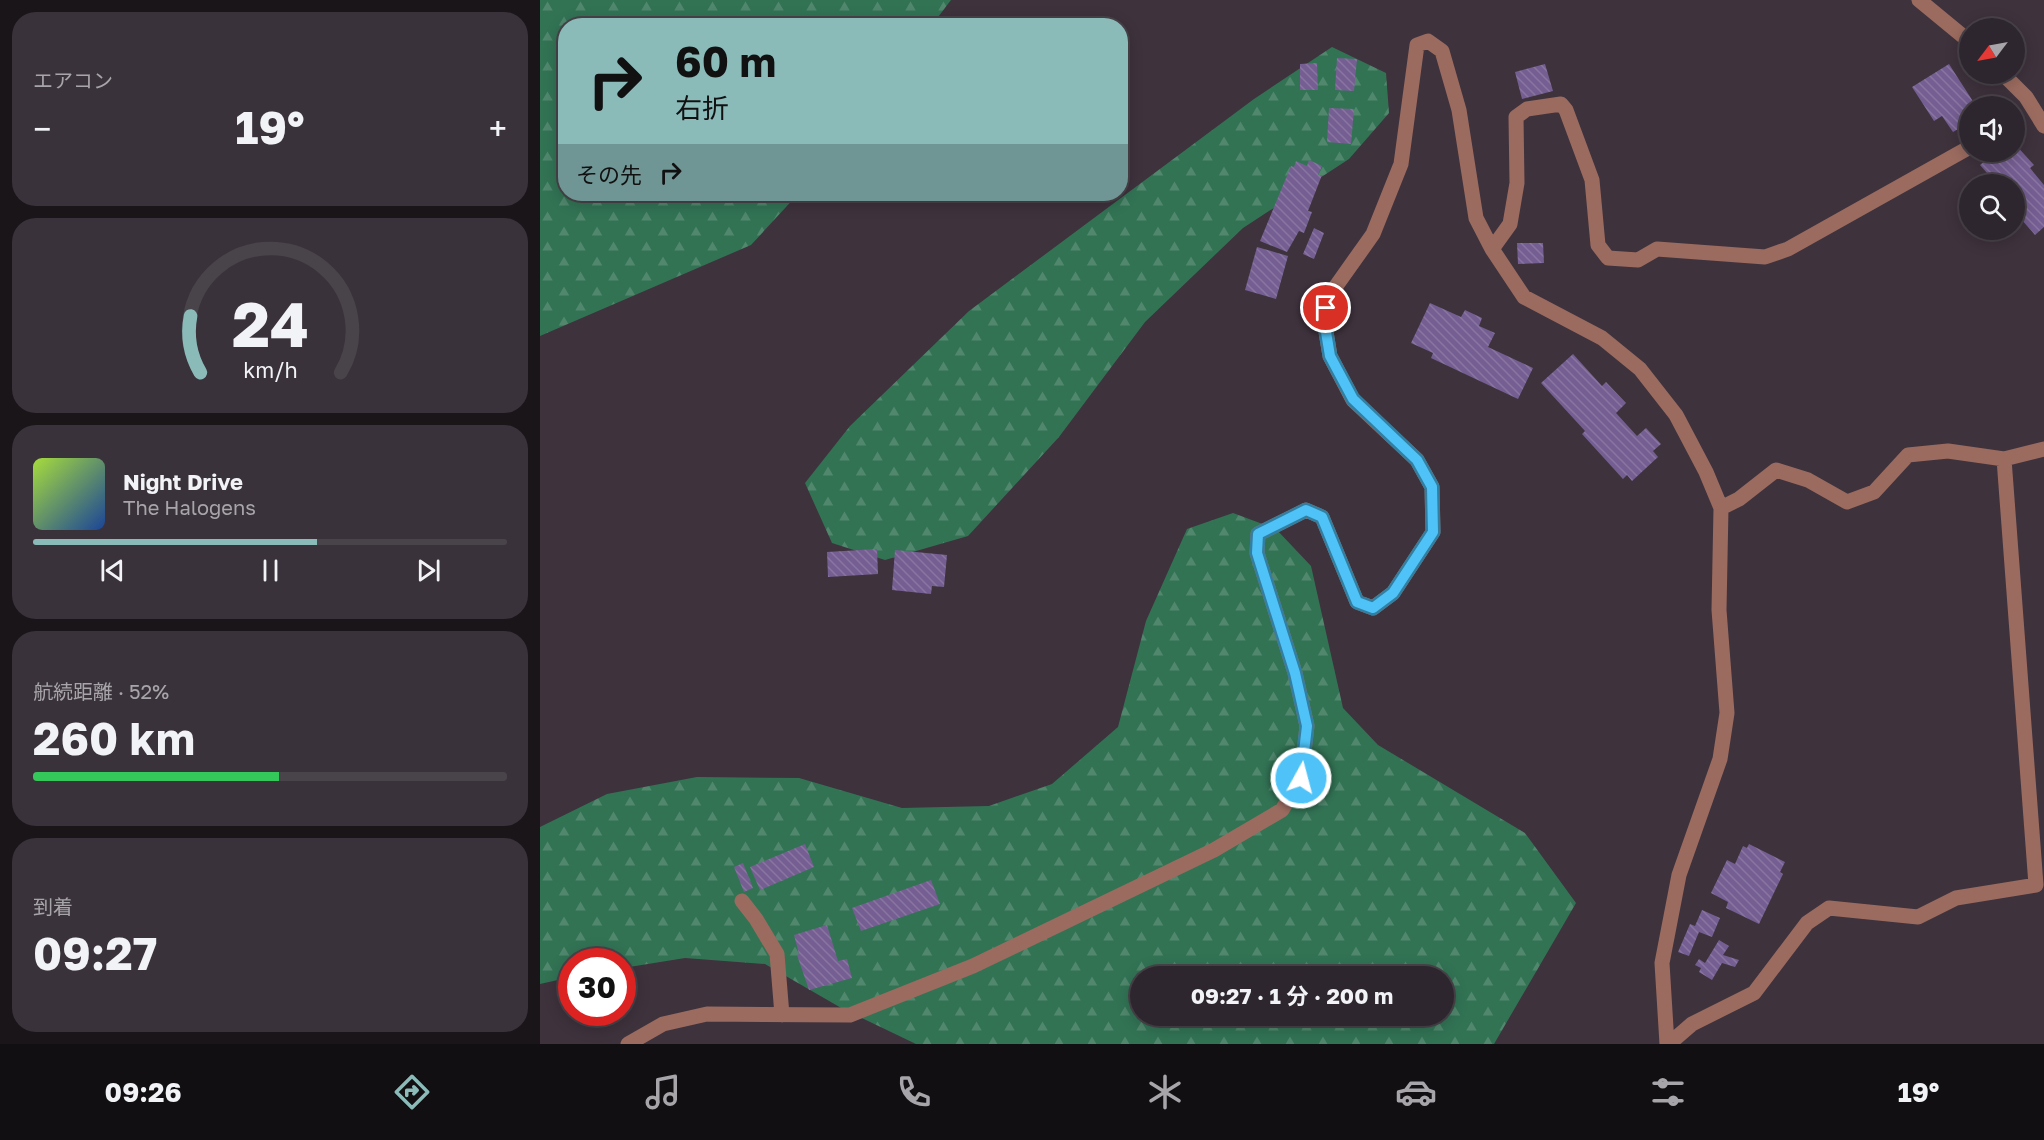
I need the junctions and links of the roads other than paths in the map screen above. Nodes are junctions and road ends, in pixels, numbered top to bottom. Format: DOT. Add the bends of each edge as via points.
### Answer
graph roads {
  1 [pos="1919,0"];
  2 [pos="1959,33"];
  3 [pos="2013,84"];
  4 [pos="2026,97"];
  5 [pos="2044,126"];
  6 [pos="1959,153"];
  7 [pos="1492,249"];
  8 [pos="2044,449"];
  9 [pos="2004,459"];
  10 [pos="1721,508"];
  11 [pos="742,901"];
  12 [pos="783,1015"];
  13 [pos="628,1044"];
  14 [pos="1668,1044"];
  1 -- 2 [label="street"];
  3 -- 4 [label="street"];
  4 -- 5 [label="street"];
  6 -- 7 [label="street" via="1788,249 1765,257 1657,249 1638,260 1608,258 1598,245 1592,180 1566,110 1561,104 1527,109 1516,117 1518,183 1510,224"];
  7 -- 10 [label="street" via="1524,297 1602,338 1640,369 1676,415"];
  7 -- 12 [label="street" via="1476,218 1459,110 1442,51 1428,41 1417,45 1401,164 1373,234 1329,296 1324,320 1330,356 1353,399 1417,460 1432,487 1433,532 1393,593 1373,608 1357,602 1322,517 1306,510 1258,534 1257,553 1295,673 1307,726 1301,778 1282,810 1215,850 973,966 850,1015"];
  8 -- 9 [label="street"];
  9 -- 10 [label="street" via="1948,451 1908,455 1874,492 1847,502 1808,480 1776,470"];
  9 -- 14 [label="street" via="2036,885 1956,898 1918,917 1829,908 1808,923 1754,993 1692,1024"];
  10 -- 14 [label="street" via="1719,610 1727,713 1720,759 1679,876 1662,963"];
  11 -- 12 [label="street" via="777,954"];
  12 -- 13 [label="street" via="707,1014 663,1024"];
}
